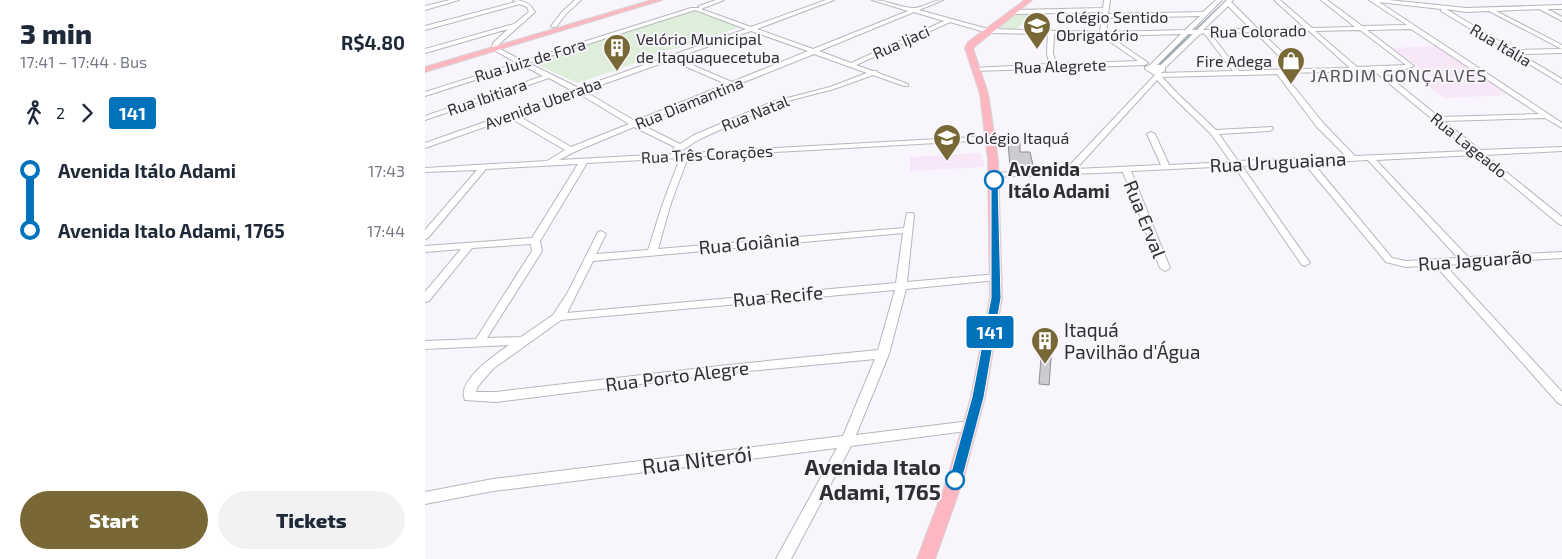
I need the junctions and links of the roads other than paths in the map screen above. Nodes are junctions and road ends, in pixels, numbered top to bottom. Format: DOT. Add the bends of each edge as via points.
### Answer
graph roads {
  1 [pos="456,0"];
  2 [pos="578,0"];
  3 [pos="645,0"];
  4 [pos="659,0"];
  5 [pos="721,0"];
  6 [pos="831,0"];
  7 [pos="875,0"];
  8 [pos="941,0"];
  9 [pos="1029,0"];
  10 [pos="1107,0"];
  11 [pos="1219,0"];
  12 [pos="1277,0"];
  13 [pos="1323,0"];
  14 [pos="1372,0"];
  15 [pos="518,1"];
  16 [pos="1229,1"];
  17 [pos="696,6"];
  18 [pos="1562,7"];
  19 [pos="425,8"];
  20 [pos="1441,8"];
  21 [pos="1541,8"];
  22 [pos="914,10"];
  23 [pos="1491,10"];
  24 [pos="1012,12"];
  25 [pos="1105,13"];
  26 [pos="1204,14"];
  27 [pos="1562,19"];
  28 [pos="949,20"];
  29 [pos="518,25"];
  30 [pos="554,26"];
  31 [pos="1413,27"];
  32 [pos="425,28"];
  33 [pos="1361,28"];
  34 [pos="752,29"];
  35 [pos="1310,30"];
  36 [pos="988,31"];
  37 [pos="1257,31"];
  38 [pos="1185,32"];
  39 [pos="1196,32"];
  40 [pos="1206,32"];
  41 [pos="1051,33"];
  42 [pos="1103,34"];
  43 [pos="495,47"];
  44 [pos="1562,47"];
  45 [pos="425,51"];
  46 [pos="1562,51"];
  47 [pos="816,52"];
  48 [pos="1513,52"];
  49 [pos="672,58"];
  50 [pos="522,62"];
  51 [pos="853,64"];
  52 [pos="1053,66"];
  53 [pos="428,67"];
  54 [pos="1154,68"];
  55 [pos="1375,68"];
  56 [pos="975,69"];
  57 [pos="1355,69"];
  58 [pos="1278,71"];
  59 [pos="1298,71"];
  60 [pos="875,72"];
  61 [pos="1237,72"];
  62 [pos="1547,73"];
  63 [pos="1562,73"];
  64 [pos="549,76"];
  65 [pos="1562,82"];
  66 [pos="733,85"];
  67 [pos="906,85"];
  68 [pos="579,91"];
  69 [pos="425,94"];
  70 [pos="511,115"];
  71 [pos="1547,116"];
  72 [pos="425,118"];
  73 [pos="1437,119"];
  74 [pos="636,125"];
  75 [pos="1562,126"];
  76 [pos="1269,129"];
  77 [pos="1213,132"];
  78 [pos="1151,134"];
  79 [pos="990,138"];
  80 [pos="425,146"];
  81 [pos="680,147"];
  82 [pos="1562,149"];
  83 [pos="571,150"];
  84 [pos="1479,152"];
  85 [pos="685,155"];
  86 [pos="670,156"];
  87 [pos="1352,158"];
  88 [pos="1369,158"];
  89 [pos="1307,160"];
  90 [pos="584,161"];
  91 [pos="549,162"];
  92 [pos="1237,164"];
  93 [pos="483,167"];
  94 [pos="1166,167"];
  95 [pos="425,170"];
  96 [pos="1069,170"];
  97 [pos="1126,170"];
  98 [pos="993,175"];
  99 [pos="910,215"];
  100 [pos="1562,222"];
  101 [pos="908,230"];
  102 [pos="601,234"];
  103 [pos="425,236"];
  104 [pos="535,241"];
  105 [pos="468,246"];
  106 [pos="425,249"];
  107 [pos="652,252"];
  108 [pos="1562,255"];
  109 [pos="590,258"];
  110 [pos="1465,260"];
  111 [pos="1305,262"];
  112 [pos="1437,262"];
  113 [pos="1165,268"];
  114 [pos="997,277"];
  115 [pos="901,285"];
  116 [pos="425,299"];
  117 [pos="559,317"];
  118 [pos="480,341"];
  119 [pos="521,341"];
  120 [pos="425,345"];
  121 [pos="883,354"];
  122 [pos="1562,400"];
  123 [pos="970,426"];
  124 [pos="847,442"];
  125 [pos="425,498"];
  126 [pos="783,559"];
  127 [pos="926,559"];
  1 -- 19 [label="street"];
  2 -- 30 [label="street"];
  3 -- 30 [label="main road"];
  4 -- 43 [label="main road"];
  5 -- 17 [label="street, Rua Juiz de Fora"];
  6 -- 34 [label="street, Avenida Uberaba"];
  7 -- 22 [label="street, Rua Colorado"];
  8 -- 22 [label="street, Rua Diamantina"];
  9 -- 24 [label="main road"];
  10 -- 25 [label="street"];
  11 -- 26 [label="street"];
  12 -- 35 [label="street"];
  13 -- 33 [label="street"];
  14 -- 20 [label="street"];
  14 -- 31 [label="street"];
  15 -- 29 [label="street" via="529,6 531,12"];
  15 -- 32 [label="street"];
  16 -- 37 [label="street"];
  16 -- 39 [label="street"];
  17 -- 34 [label="street"];
  17 -- 50 [label="street, Rua Juiz de Fora"];
  18 -- 21 [label="street"];
  20 -- 23 [label="street"];
  20 -- 48 [label="street, Rua Itália"];
  21 -- 23 [label="street"];
  21 -- 27 [label="street"];
  22 -- 28 [label="street, Rua Colorado"];
  22 -- 47 [label="street, Rua Diamantina"];
  23 -- 44 [label="street"];
  24 -- 25 [label="street"];
  24 -- 36 [label="main road"];
  25 -- 26 [label="street"];
  25 -- 42 [label="street"];
  26 -- 38 [label="street"];
  28 -- 36 [label="street, Rua Colorado"];
  28 -- 51 [label="street, Rua Ijaci"];
  29 -- 43 [label="street"];
  29 -- 45 [label="street"];
  30 -- 43 [label="main road"];
  31 -- 33 [label="street, Rua Colorado"];
  31 -- 71 [label="street"];
  33 -- 35 [label="street, Rua Colorado"];
  33 -- 55 [label="street, Rua Alegrete" via="1410,64 1403,68"];
  34 -- 47 [label="street"];
  34 -- 49 [label="street, Avenida Uberaba"];
  35 -- 37 [label="street, Rua Colorado"];
  35 -- 57 [label="street"];
  36 -- 41 [label="street, Rua Colorado"];
  36 -- 56 [label="main road" via="969,46"];
  37 -- 40 [label="street, Rua Colorado"];
  37 -- 59 [label="street"];
  38 -- 39 [label="street, Rua Colorado"];
  38 -- 42 [label="street, Rua Colorado"];
  38 -- 54 [label="street"];
  39 -- 40 [label="street, Rua Colorado"];
  39 -- 54 [label="street"];
  40 -- 61 [label="street"];
  41 -- 42 [label="street, Rua Colorado"];
  41 -- 52 [label="street"];
  42 -- 54 [label="street"];
  43 -- 50 [label="street"];
  43 -- 53 [label="main road"];
  46 -- 48 [label="street"];
  47 -- 51 [label="street"];
  47 -- 66 [label="street, Rua Diamantina"];
  48 -- 62 [label="street, Rua Itália"];
  49 -- 66 [label="street"];
  49 -- 68 [label="street, Avenida Uberaba"];
  50 -- 64 [label="street"];
  50 -- 69 [label="street, Rua Juiz de Fora"];
  51 -- 60 [label="street"];
  52 -- 54 [label="street, Rua Alegrete"];
  52 -- 56 [label="street, Rua Alegrete"];
  54 -- 61 [label="street, Rua Alegrete"];
  54 -- 77 [label="street" via="1168,88"];
  54 -- 96 [label="street"];
  55 -- 57 [label="street, Rua Alegrete"];
  55 -- 73 [label="street, Rua Lageado"];
  56 -- 79 [label="main road" via="984,94"];
  57 -- 59 [label="street, Rua Alegrete"];
  58 -- 59 [label="street, Rua Alegrete"];
  58 -- 61 [label="street, Rua Alegrete"];
  58 -- 87 [label="street" via="1320,125"];
  60 -- 67 [label="street"];
  60 -- 81 [label="street, Rua Natal" via="832,88 774,103"];
  62 -- 63 [label="street"];
  62 -- 65 [label="street, Rua Itália"];
  64 -- 68 [label="street"];
  64 -- 72 [label="street, Rua Ibitiara"];
  66 -- 74 [label="street, Rua Diamantina"];
  68 -- 70 [label="street, Avenida Uberaba"];
  68 -- 74 [label="street"];
  70 -- 80 [label="street, Avenida Uberaba"];
  70 -- 83 [label="street"];
  71 -- 73 [label="street"];
  71 -- 75 [label="street"];
  73 -- 84 [label="street, Rua Lageado"];
  74 -- 81 [label="street"];
  74 -- 83 [label="street, Rua Diamantina"];
  76 -- 77 [label="street"];
  77 -- 92 [label="street"];
  78 -- 94 [label="street"];
  79 -- 85 [label="street, Rua Três Corações"];
  79 -- 98 [label="main road"];
  81 -- 86 [label="street, Rua Natal"];
  82 -- 84 [label="street, Rua Uruguaiana"];
  83 -- 91 [label="street, Rua Diamantina"];
  84 -- 88 [label="street, Rua Uruguaiana"];
  84 -- 100 [label="street, Rua Lageado"];
  85 -- 86 [label="street, Rua Três Corações"];
  85 -- 107 [label="street"];
  86 -- 90 [label="street, Rua Três Corações"];
  87 -- 88 [label="street, Rua Uruguaiana"];
  87 -- 89 [label="street, Rua Uruguaiana"];
  88 -- 110 [label="street"];
  89 -- 92 [label="street, Rua Uruguaiana"];
  89 -- 112 [label="street, Rua Jaguarão" via="1389,260 1406,264"];
  90 -- 91 [label="street, Rua Três Corações"];
  90 -- 104 [label="street"];
  91 -- 93 [label="street, Rua Três Corações"];
  92 -- 94 [label="street, Rua Uruguaiana"];
  92 -- 111 [label="street"];
  93 -- 95 [label="street, Rua Três Corações"];
  93 -- 103 [label="street"];
  94 -- 97 [label="street, Rua Uruguaiana"];
  96 -- 97 [label="street, Rua Uruguaiana"];
  96 -- 98 [label="street, Rua Uruguaiana"];
  97 -- 113 [label="street, Rua Erval"];
  98 -- 114 [label="main road"];
  99 -- 101 [label="street"];
  101 -- 107 [label="street, Rua Goiânia"];
  101 -- 115 [label="street"];
  102 -- 109 [label="street"];
  104 -- 105 [label="street"];
  104 -- 118 [label="street" via="537,251"];
  105 -- 106 [label="street"];
  105 -- 116 [label="street"];
  107 -- 109 [label="street, Rua Goiânia"];
  108 -- 110 [label="street, Rua Jaguarão"];
  109 -- 117 [label="street"];
  110 -- 112 [label="street, Rua Jaguarão"];
  112 -- 122 [label="street"];
  114 -- 115 [label="street, Rua Recife"];
  114 -- 123 [label="main road" via="987,349"];
  115 -- 117 [label="street, Rua Recife"];
  115 -- 121 [label="street"];
  117 -- 119 [label="street"];
  118 -- 119 [label="street"];
  118 -- 120 [label="street"];
  119 -- 121 [label="street, Rua Porto Alegre" via="474,381 468,395 471,399"];
  121 -- 124 [label="street"];
  123 -- 124 [label="street, Rua Niterói"];
  123 -- 127 [label="main road" via="955,480"];
  124 -- 125 [label="street, Rua Niterói" via="493,484"];
  124 -- 126 [label="street"];
}
